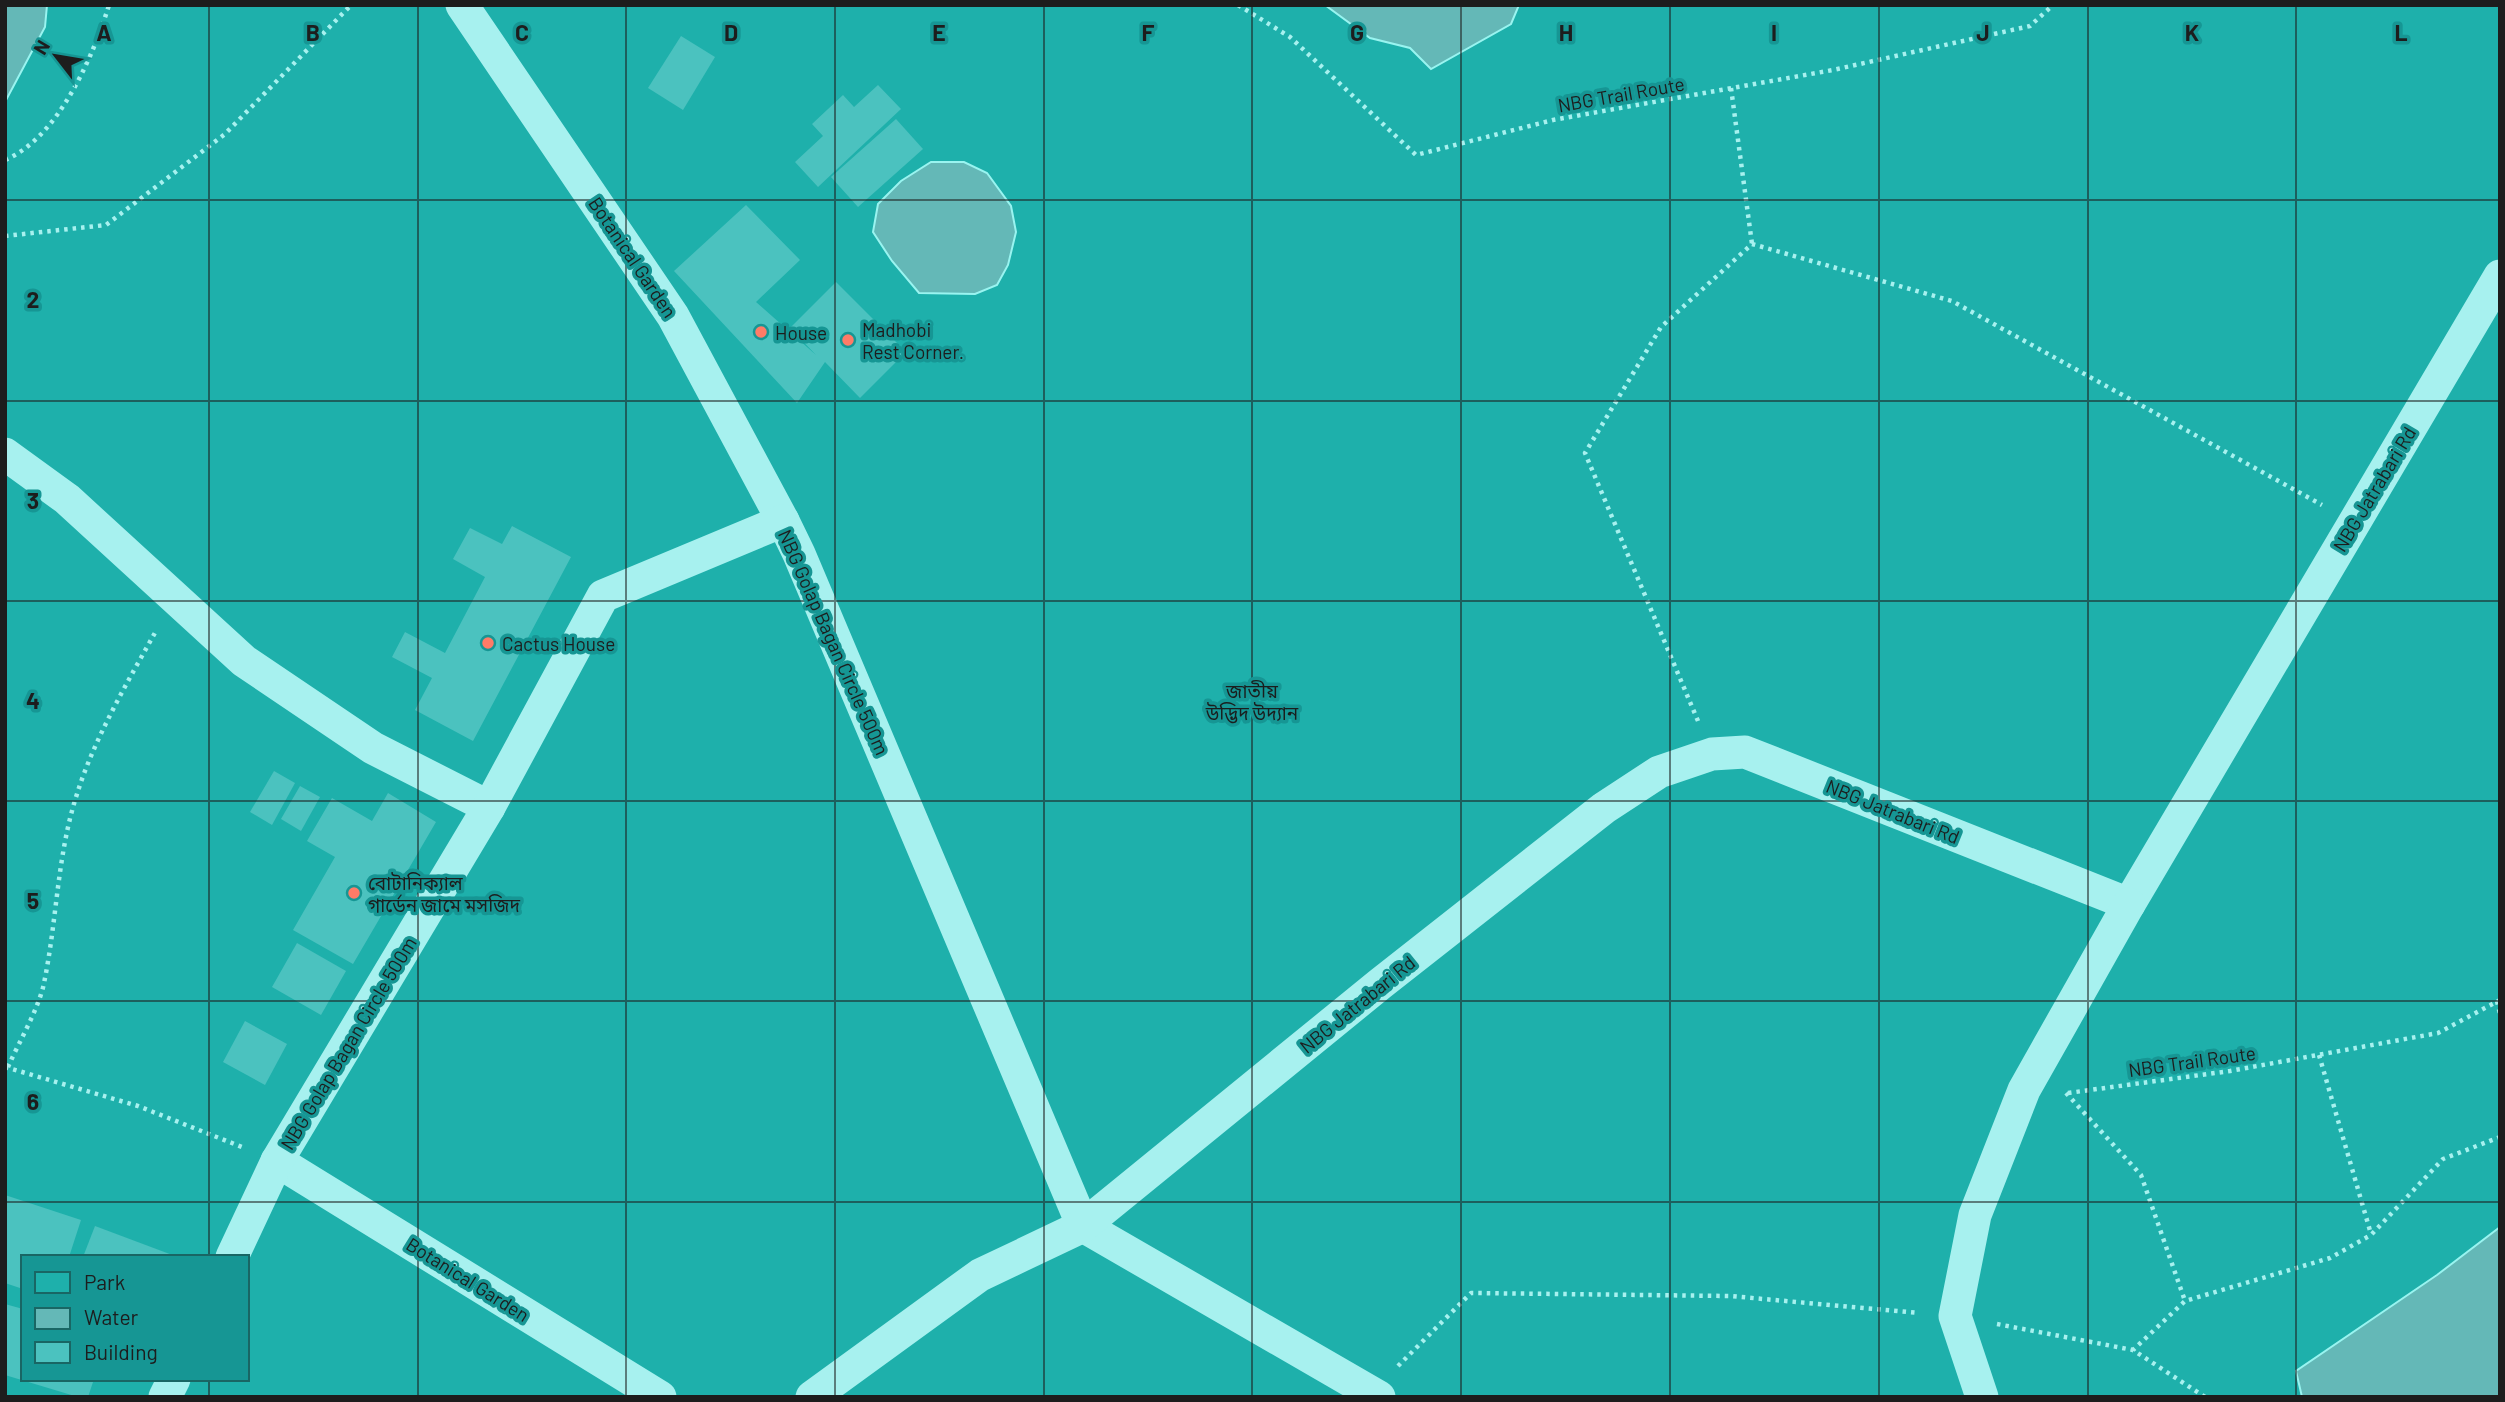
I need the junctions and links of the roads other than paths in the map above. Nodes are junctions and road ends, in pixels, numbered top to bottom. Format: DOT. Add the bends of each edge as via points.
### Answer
graph roads {
  1 [pos="462,5"];
  2 [pos="2500,276"];
  3 [pos="5,454"];
  4 [pos="783,521"];
  5 [pos="489,807"];
  6 [pos="2129,904"];
  7 [pos="277,1161"];
  8 [pos="1083,1226"];
  9 [pos="233,1255"];
  10 [pos="173,1381"];
  11 [pos="1375,1394"];
  12 [pos="166,1397"];
  13 [pos="660,1397"];
  14 [pos="812,1397"];
  15 [pos="1982,1397"];
  1 -- 4 [label="street, Botanical Garden" via="673,316"];
  2 -- 6 [label="street, NBG Jatrabari Rd"];
  3 -- 5 [label="street" via="67,499 244,661 373,748"];
  4 -- 5 [label="street, NBG Golap Bagan Circle 500m" via="603,596"];
  4 -- 8 [label="street, NBG Golap Bagan Circle 500m"];
  5 -- 7 [label="street, NBG Golap Bagan Circle 500m"];
  6 -- 8 [label="street, NBG Jatrabari Rd" via="1745,752 1712,754 1659,772 1604,808"];
  6 -- 15 [label="street" via="2024,1090 1975,1215 1955,1316"];
  7 -- 9 [label="street, NBG Golap Bagan Circle 500m"];
  7 -- 13 [label="street, Botanical Garden"];
  8 -- 11 [label="street"];
  8 -- 14 [label="street" via="980,1275"];
  10 -- 12 [label="street"];
}
